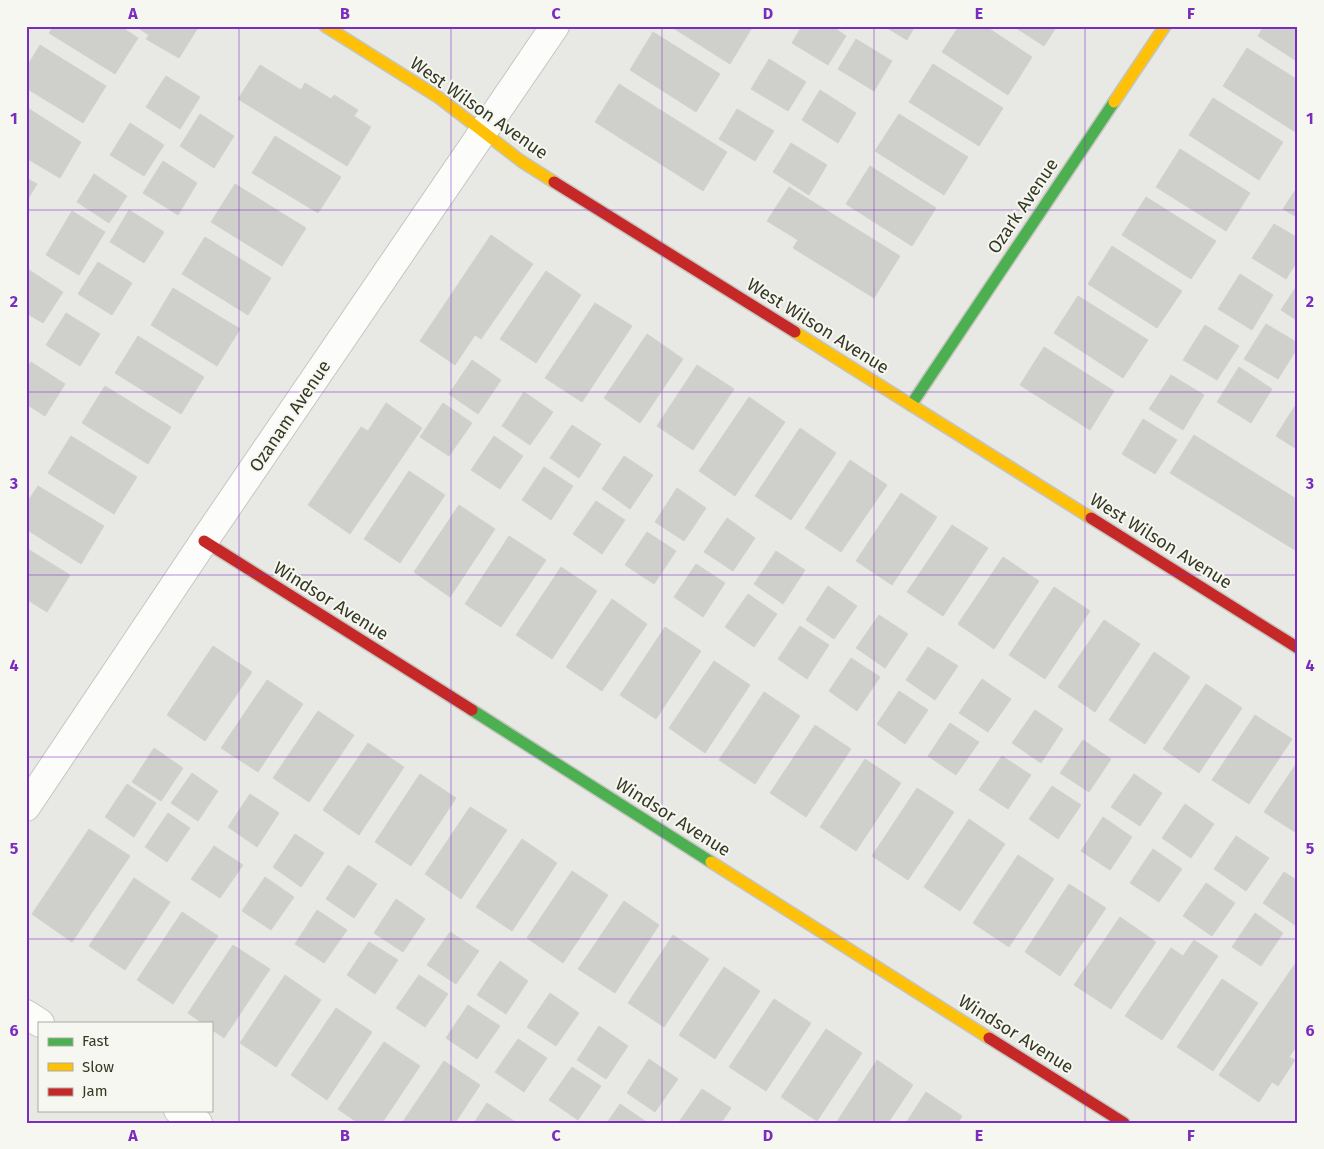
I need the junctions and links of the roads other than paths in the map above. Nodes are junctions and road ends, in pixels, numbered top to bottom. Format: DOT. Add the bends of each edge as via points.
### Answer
graph roads {
  1 [pos="325,26"];
  2 [pos="555,26"];
  3 [pos="1165,26"];
  4 [pos="484,131"];
  5 [pos="910,405"];
  6 [pos="204,541"];
  7 [pos="1298,648"];
  8 [pos="26,807"];
  9 [pos="26,1014"];
  10 [pos="38,1022"];
  11 [pos="181,1112"];
  12 [pos="198,1123"];
  13 [pos="1124,1123"];
  1 -- 4 [label="street, West Wilson Avenue" via="438,97"];
  2 -- 4 [label="street, Ozanam Avenue"];
  3 -- 5 [label="street, Ozark Avenue"];
  4 -- 5 [label="street, West Wilson Avenue" via="529,166"];
  4 -- 6 [label="street, Ozanam Avenue"];
  5 -- 7 [label="street, West Wilson Avenue"];
  6 -- 8 [label="street, Ozanam Avenue"];
  6 -- 13 [label="street, Windsor Avenue"];
  9 -- 10 [label="street"];
  11 -- 12 [label="street"];
}
